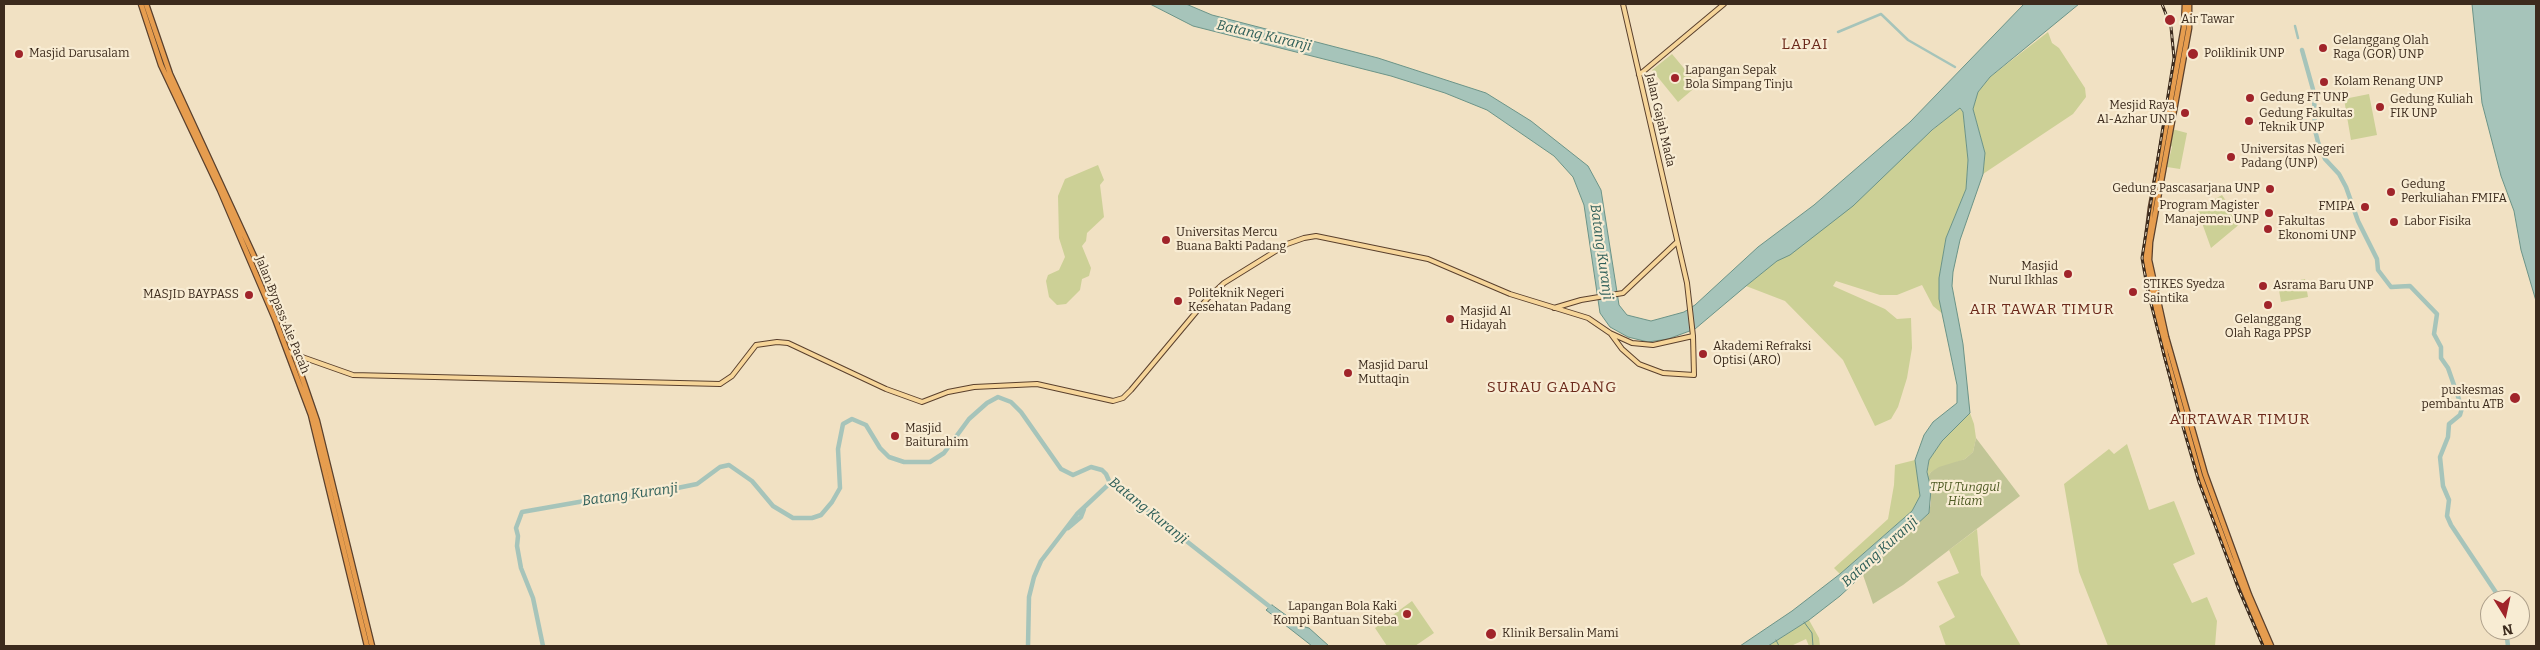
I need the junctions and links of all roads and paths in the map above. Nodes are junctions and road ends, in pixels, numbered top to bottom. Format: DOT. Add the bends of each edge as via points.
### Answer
graph roads {
  1 [pos="141,4"];
  2 [pos="146,4"];
  3 [pos="1623,4"];
  4 [pos="1724,4"];
  5 [pos="2185,4"];
  6 [pos="2189,4"];
  7 [pos="1639,75"];
  8 [pos="2174,90"];
  9 [pos="1677,242"];
  10 [pos="1554,308"];
  11 [pos="1693,334"];
  12 [pos="1619,341"];
  13 [pos="288,352"];
  14 [pos="294,354"];
  15 [pos="2232,557"];
  16 [pos="367,646"];
  17 [pos="372,646"];
  18 [pos="2267,646"];
  19 [pos="2271,646"];
  1 -- 13 [label="highway, Jalan Bypass Aie Pacah" via="161,65 235,225"];
  2 -- 14 [label="highway" via="170,74 270,291"];
  3 -- 7 [label="main road, Jalan Gajah Mada"];
  4 -- 7 [label="main road"];
  5 -- 8 [label="highway"];
  6 -- 8 [label="highway" via="2189,28"];
  7 -- 9 [label="main road, Jalan Gajah Mada"];
  8 -- 15 [label="highway" via="2145,257 2173,380"];
  9 -- 10 [label="main road" via="1630,288 1618,294"];
  9 -- 11 [label="main road, Jalan Gajah Mada"];
  10 -- 12 [label="main road" via="1591,319"];
  10 -- 14 [label="main road" via="1481,283 1428,258 1316,236 1287,244 1224,283 1131,390 1123,398 1113,401 1037,384 974,387 948,392 927,402 917,401 788,343 777,342 756,345 732,376 720,384 353,375"];
  11 -- 12 [label="main road" via="1653,345"];
  11 -- 12 [label="main road, Jalan Gajah Mada" via="1694,375 1652,370 1636,362"];
  13 -- 14 [label="main road"];
  13 -- 16 [label="highway, Jalan Bypass Aie Pacah" via="314,428"];
  14 -- 17 [label="highway" via="317,421"];
  15 -- 18 [label="highway"];
  15 -- 19 [label="highway"];
}
